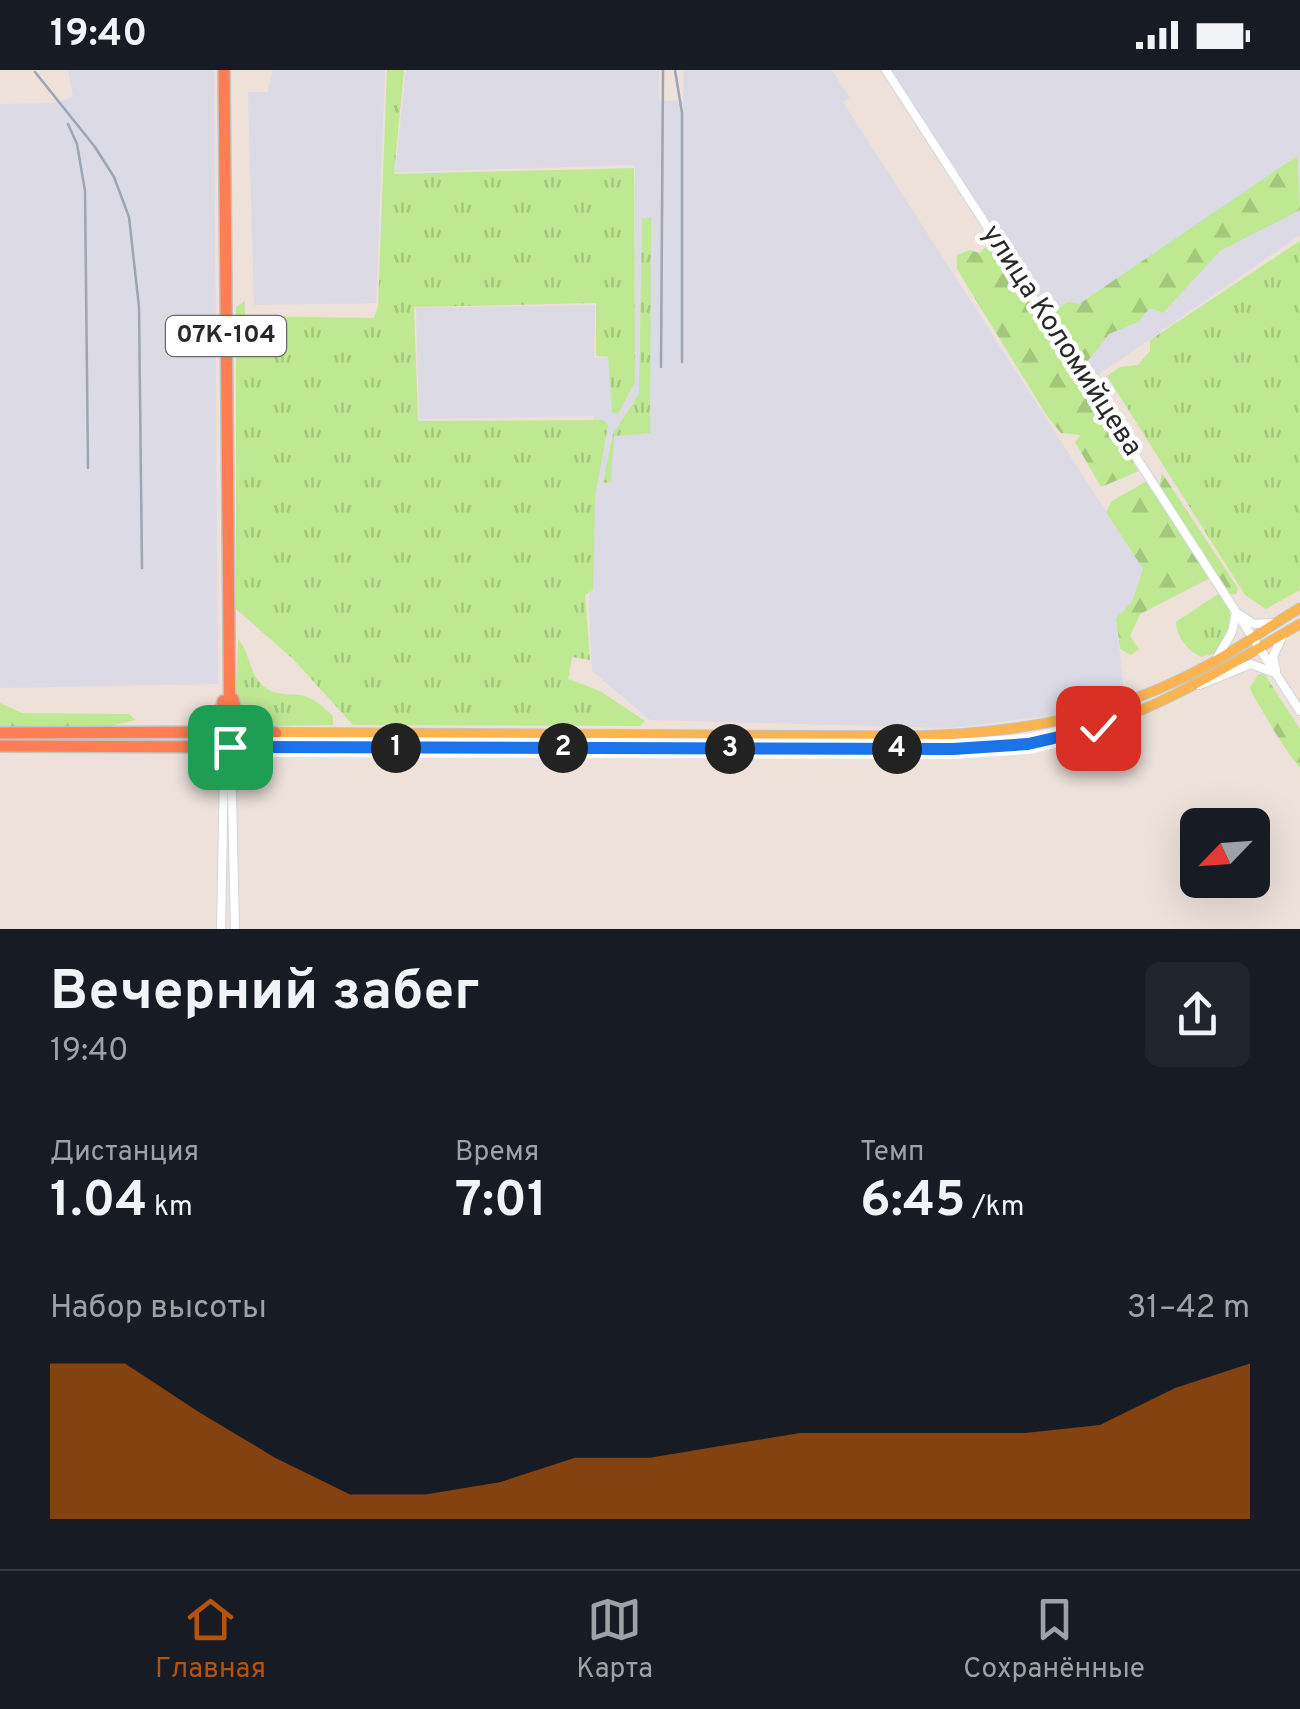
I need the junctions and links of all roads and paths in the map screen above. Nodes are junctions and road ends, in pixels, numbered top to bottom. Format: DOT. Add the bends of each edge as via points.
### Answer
graph roads {
  1 [pos="224,70"];
  2 [pos="886,70"];
  3 [pos="1300,608"];
  4 [pos="1236,612"];
  5 [pos="1273,624"];
  6 [pos="1300,624"];
  7 [pos="1284,634"];
  8 [pos="1253,638"];
  9 [pos="1260,649"];
  10 [pos="1215,662"];
  11 [pos="1279,679"];
  12 [pos="1198,686"];
  13 [pos="228,688"];
  14 [pos="1300,711"];
  15 [pos="229,732"];
  16 [pos="0,733"];
  17 [pos="172,733"];
  18 [pos="276,733"];
  19 [pos="0,746"];
  20 [pos="200,747"];
  21 [pos="230,747"];
  22 [pos="258,748"];
  23 [pos="229,776"];
  24 [pos="222,880"];
  25 [pos="235,880"];
  26 [pos="221,929"];
  27 [pos="235,929"];
  1 -- 13 [label="highway, 07К-104"];
  2 -- 4 [label="street, улица Коломийцева"];
  3 -- 5 [label="main road"];
  4 -- 5 [label="street" via="1254,624"];
  4 -- 8 [label="street, улица Коломийцева"];
  4 -- 10 [label="street"];
  5 -- 8 [label="main road"];
  6 -- 7 [label="main road"];
  7 -- 9 [label="main road"];
  7 -- 11 [label="street" via="1273,656"];
  8 -- 9 [label="street, улица Коломийцева"];
  8 -- 10 [label="main road"];
  9 -- 11 [label="street, улица Коломийцева"];
  9 -- 12 [label="main road"];
  10 -- 18 [label="main road" via="1090,716 988,734"];
  11 -- 12 [label="street" via="1251,664"];
  11 -- 14 [label="street, улица Коломийцева"];
  12 -- 22 [label="main road" via="1098,728 995,747"];
  13 -- 15 [label="highway, 07К-104"];
  13 -- 17 [label="highway" via="212,724"];
  13 -- 18 [label="highway" via="238,718"];
  15 -- 17 [label="highway"];
  15 -- 18 [label="main road"];
  15 -- 21 [label="highway"];
  16 -- 17 [label="highway"];
  19 -- 20 [label="highway"];
  20 -- 21 [label="highway"];
  20 -- 23 [label="highway"];
  21 -- 22 [label="main road"];
  21 -- 23 [label="street"];
  22 -- 23 [label="main road"];
  23 -- 24 [label="street"];
  23 -- 25 [label="street"];
  24 -- 25 [label="street"];
  24 -- 26 [label="street"];
  25 -- 27 [label="street"];
}
